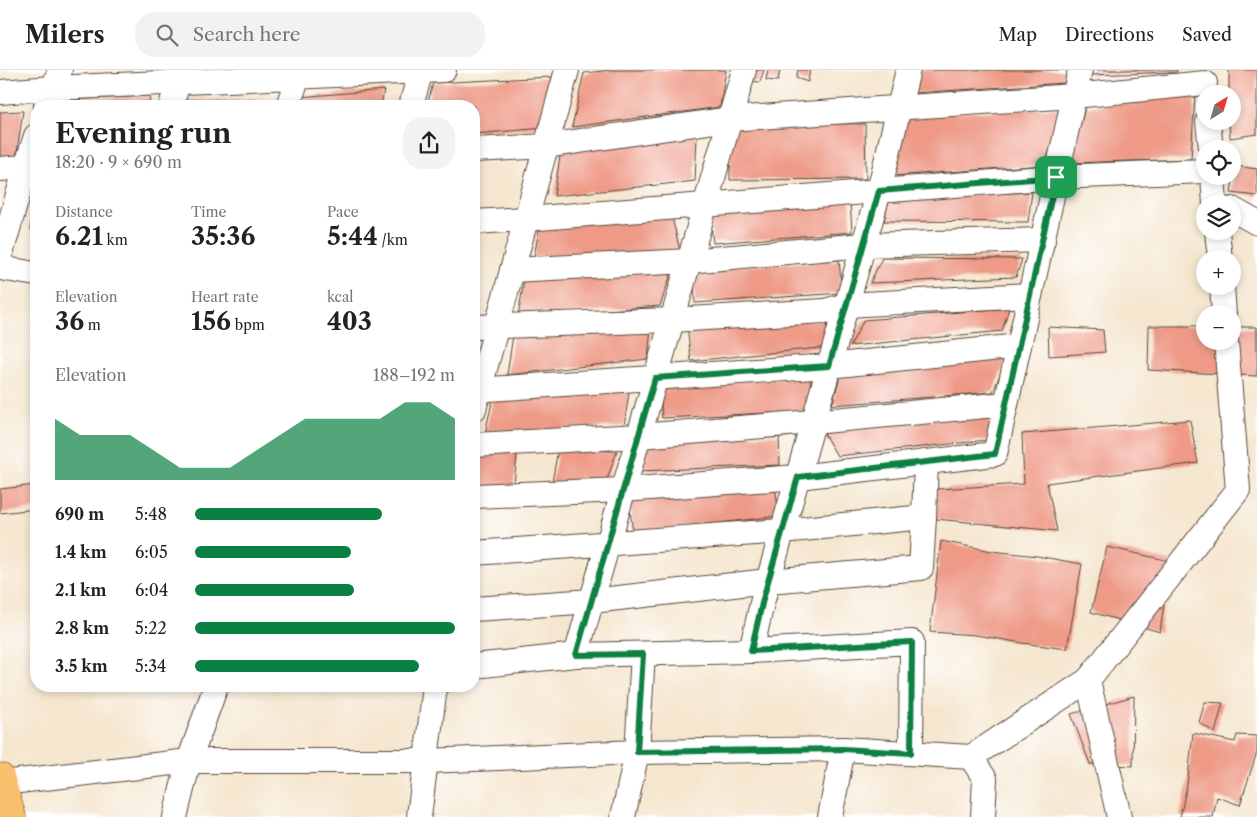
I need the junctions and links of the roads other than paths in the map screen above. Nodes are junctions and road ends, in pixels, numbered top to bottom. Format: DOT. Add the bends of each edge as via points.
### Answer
graph roads {
  1 [pos="444,70"];
  2 [pos="567,70"];
  3 [pos="744,70"];
  4 [pos="908,70"];
  5 [pos="1080,70"];
  6 [pos="421,71"];
  7 [pos="299,73"];
  8 [pos="181,76"];
  9 [pos="1205,82"];
  10 [pos="53,88"];
  11 [pos="0,92"];
  12 [pos="1074,96"];
  13 [pos="173,100"];
  14 [pos="290,100"];
  15 [pos="413,100"];
  16 [pos="899,108"];
  17 [pos="729,119"];
  18 [pos="546,146"];
  19 [pos="480,150"];
  20 [pos="30,167"];
  21 [pos="0,169"];
  22 [pos="30,170"];
  23 [pos="1196,171"];
  24 [pos="1056,177"];
  25 [pos="879,191"];
  26 [pos="705,204"];
  27 [pos="1241,212"];
  28 [pos="526,219"];
  29 [pos="480,222"];
  30 [pos="1257,223"];
  31 [pos="1043,240"];
  32 [pos="863,245"];
  33 [pos="0,257"];
  34 [pos="30,258"];
  35 [pos="689,261"];
  36 [pos="0,262"];
  37 [pos="0,268"];
  38 [pos="512,270"];
  39 [pos="30,273"];
  40 [pos="1030,295"];
  41 [pos="846,305"];
  42 [pos="672,320"];
  43 [pos="485,327"];
  44 [pos="1019,346"];
  45 [pos="1227,350"];
  46 [pos="480,365"];
  47 [pos="829,366"];
  48 [pos="655,378"];
  49 [pos="480,396"];
  50 [pos="1006,404"];
  51 [pos="813,422"];
  52 [pos="639,436"];
  53 [pos="480,445"];
  54 [pos="926,462"];
  55 [pos="798,477"];
  56 [pos="1248,489"];
  57 [pos="624,490"];
  58 [pos="480,496"];
  59 [pos="924,517"];
  60 [pos="782,531"];
  61 [pos="608,543"];
  62 [pos="480,553"];
  63 [pos="768,582"];
  64 [pos="592,601"];
  65 [pos="480,609"];
  66 [pos="751,651"];
  67 [pos="643,654"];
  68 [pos="576,655"];
  69 [pos="480,665"];
  70 [pos="1088,680"];
  71 [pos="214,692"];
  72 [pos="434,692"];
  73 [pos="843,749"];
  74 [pos="637,752"];
  75 [pos="911,753"];
  76 [pos="971,756"];
  77 [pos="189,761"];
  78 [pos="426,761"];
  79 [pos="1,780"];
  80 [pos="12,817"];
  81 [pos="175,817"];
  82 [pos="419,817"];
  83 [pos="623,817"];
  84 [pos="830,817"];
  85 [pos="983,817"];
  86 [pos="1119,817"];
  1 -- 6 [label="street"];
  2 -- 18 [label="street"];
  3 -- 17 [label="street"];
  4 -- 16 [label="street"];
  5 -- 12 [label="street"];
  6 -- 7 [label="street"];
  6 -- 15 [label="street"];
  7 -- 8 [label="street"];
  7 -- 14 [label="street"];
  8 -- 10 [label="street"];
  8 -- 13 [label="street"];
  9 -- 12 [label="street"];
  10 -- 11 [label="street"];
  12 -- 16 [label="street"];
  12 -- 24 [label="street"];
  16 -- 17 [label="street"];
  16 -- 25 [label="street"];
  17 -- 18 [label="street"];
  17 -- 26 [label="street"];
  18 -- 19 [label="street"];
  18 -- 28 [label="street"];
  20 -- 21 [label="street"];
  22 -- 33 [label="street"];
  23 -- 24 [label="street"];
  24 -- 25 [label="street"];
  24 -- 31 [label="street"];
  25 -- 26 [label="street"];
  25 -- 32 [label="street"];
  26 -- 28 [label="street"];
  26 -- 35 [label="street"];
  27 -- 30 [label="street"];
  28 -- 29 [label="street"];
  28 -- 38 [label="street"];
  31 -- 32 [label="street"];
  31 -- 40 [label="street"];
  32 -- 35 [label="street"];
  32 -- 41 [label="street"];
  34 -- 36 [label="street"];
  35 -- 38 [label="street"];
  35 -- 42 [label="street"];
  37 -- 39 [label="street"];
  38 -- 43 [label="street"];
  40 -- 41 [label="street"];
  40 -- 44 [label="street"];
  41 -- 42 [label="street" via="825,311"];
  41 -- 47 [label="street"];
  42 -- 43 [label="street"];
  42 -- 48 [label="street"];
  43 -- 46 [label="street"];
  44 -- 47 [label="street"];
  44 -- 50 [label="street"];
  45 -- 56 [label="street"];
  47 -- 48 [label="street"];
  47 -- 51 [label="street"];
  48 -- 49 [label="street"];
  48 -- 52 [label="street"];
  50 -- 51 [label="street"];
  50 -- 54 [label="street" via="995,454"];
  51 -- 52 [label="street"];
  51 -- 55 [label="street"];
  52 -- 53 [label="street"];
  52 -- 57 [label="street"];
  54 -- 55 [label="street"];
  54 -- 59 [label="street"];
  55 -- 57 [label="street"];
  55 -- 60 [label="street"];
  56 -- 70 [label="street"];
  57 -- 58 [label="street"];
  57 -- 61 [label="street"];
  59 -- 60 [label="street"];
  59 -- 63 [label="street" via="921,568"];
  60 -- 61 [label="street"];
  60 -- 63 [label="street"];
  61 -- 62 [label="street"];
  61 -- 64 [label="street"];
  63 -- 64 [label="street"];
  63 -- 66 [label="street"];
  64 -- 65 [label="street"];
  64 -- 68 [label="street"];
  66 -- 67 [label="street"];
  66 -- 75 [label="street" via="912,642"];
  67 -- 68 [label="street"];
  67 -- 74 [label="street"];
  68 -- 69 [label="street"];
  70 -- 76 [label="street"];
  70 -- 86 [label="street"];
  71 -- 77 [label="street"];
  72 -- 78 [label="street"];
  73 -- 74 [label="street"];
  73 -- 75 [label="street"];
  73 -- 84 [label="street"];
  74 -- 78 [label="street"];
  74 -- 83 [label="street"];
  75 -- 76 [label="street"];
  76 -- 85 [label="street" via="985,779"];
  77 -- 78 [label="street"];
  77 -- 79 [label="street"];
  77 -- 81 [label="street"];
  78 -- 82 [label="street"];
  79 -- 80 [label="highway"];
}
